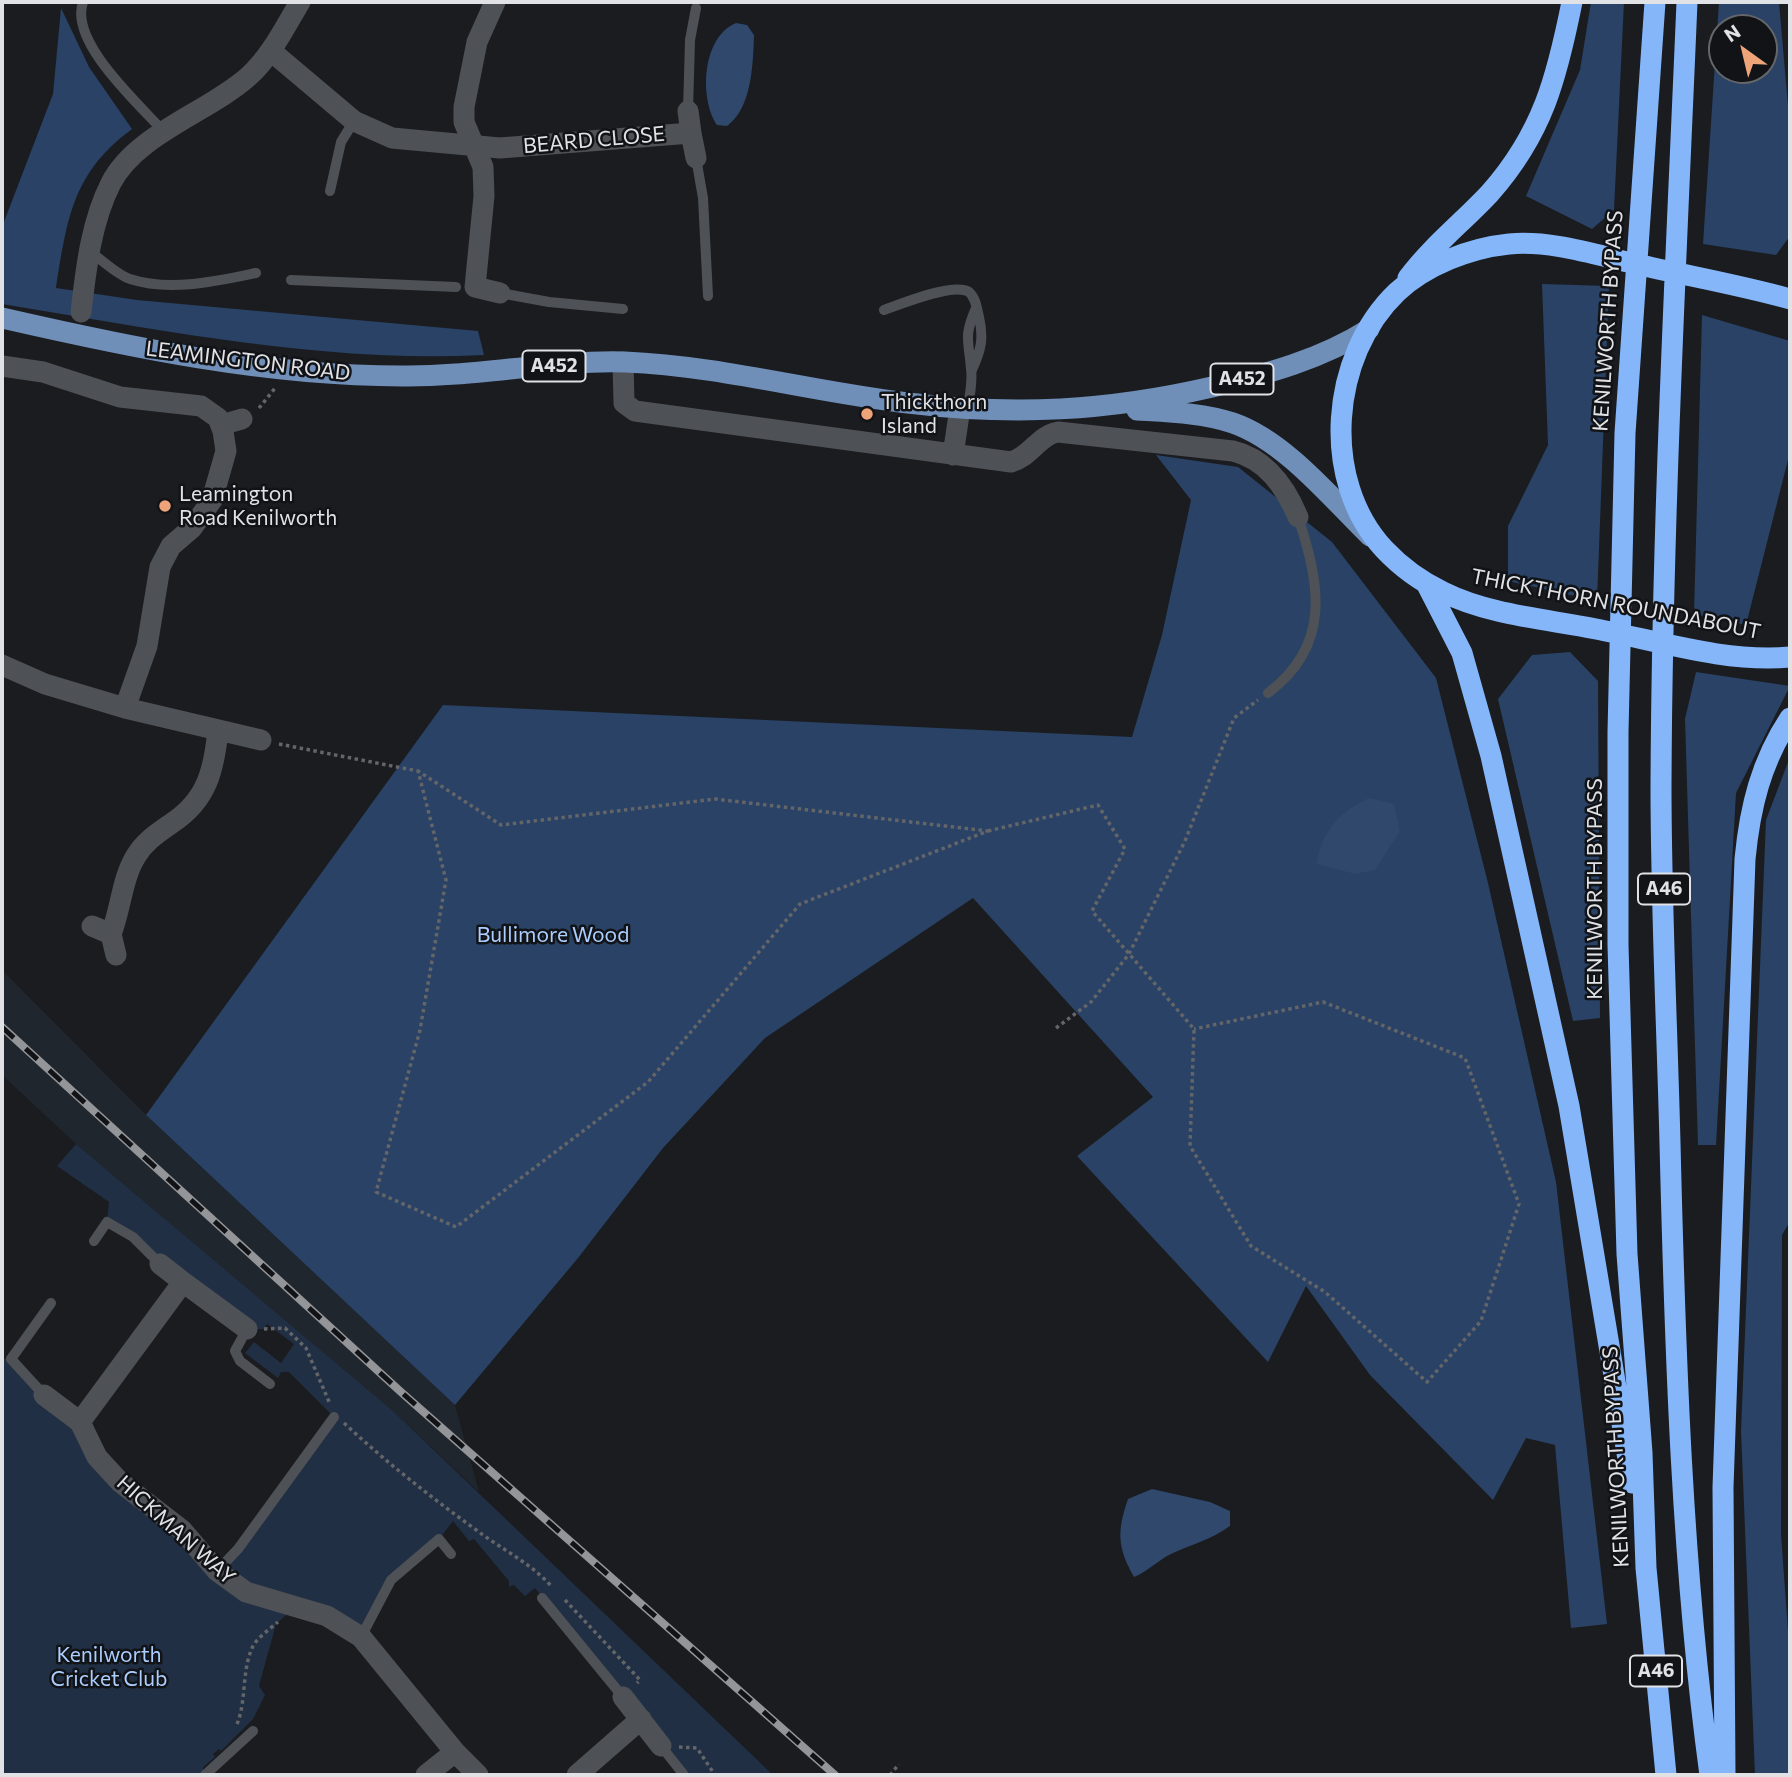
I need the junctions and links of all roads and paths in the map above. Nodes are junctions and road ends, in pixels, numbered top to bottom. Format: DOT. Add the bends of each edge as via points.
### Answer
graph roads {
  1 [pos="83,2"];
  2 [pos="300,2"];
  3 [pos="495,2"];
  4 [pos="1572,2"];
  5 [pos="1654,2"];
  6 [pos="1687,2"];
  7 [pos="696,8"];
  8 [pos="271,51"];
  9 [pos="688,111"];
  10 [pos="354,121"];
  11 [pos="164,132"];
  12 [pos="691,133"];
  13 [pos="472,145"];
  14 [pos="696,158"];
  15 [pos="330,191"];
  16 [pos="89,251"];
  17 [pos="256,273"];
  18 [pos="291,279"];
  19 [pos="465,287"];
  20 [pos="1398,291"];
  21 [pos="500,293"];
  22 [pos="708,296"];
  23 [pos="1786,297"];
  24 [pos="976,308"];
  25 [pos="623,309"];
  26 [pos="884,310"];
  27 [pos="81,312"];
  28 [pos="2,318"];
  29 [pos="51,329"];
  30 [pos="1369,329"];
  31 [pos="102,340"];
  32 [pos="622,362"];
  33 [pos="2,366"];
  34 [pos="972,370"];
  35 [pos="291,371"];
  36 [pos="1107,407"];
  37 [pos="964,409"];
  38 [pos="248,417"];
  39 [pos="221,425"];
  40 [pos="953,455"];
  41 [pos="1298,517"];
  42 [pos="1384,548"];
  43 [pos="1426,582"];
  44 [pos="1790,657"];
  45 [pos="2,665"];
  46 [pos="1268,693"];
  47 [pos="125,708"];
  48 [pos="1790,718"];
  49 [pos="218,730"];
  50 [pos="261,740"];
  51 [pos="418,771"];
  52 [pos="988,831"];
  53 [pos="1129,954"];
  54 [pos="116,955"];
  55 [pos="1056,1028"];
  56 [pos="1194,1029"];
  57 [pos="94,1241"];
  58 [pos="160,1264"];
  59 [pos="183,1282"];
  60 [pos="51,1303"];
  61 [pos="247,1329"];
  62 [pos="270,1384"];
  63 [pos="44,1395"];
  64 [pos="334,1417"];
  65 [pos="80,1422"];
  66 [pos="452,1554"];
  67 [pos="1646,1568"];
  68 [pos="217,1571"];
  69 [pos="554,1588"];
  70 [pos="561,1597"];
  71 [pos="542,1598"];
  72 [pos="293,1607"];
  73 [pos="361,1637"];
  74 [pos="623,1697"];
  75 [pos="641,1719"];
  76 [pos="253,1731"];
  77 [pos="229,1734"];
  78 [pos="661,1746"];
  79 [pos="455,1752"];
  80 [pos="900,1764"];
  81 [pos="205,1775"];
  82 [pos="426,1775"];
  83 [pos="478,1775"];
  84 [pos="577,1775"];
  85 [pos="684,1775"];
  86 [pos="715,1775"];
  87 [pos="890,1775"];
  88 [pos="1666,1775"];
  89 [pos="1710,1775"];
  90 [pos="1725,1775"];
  1 -- 11 [label="lane" via="79,12 89,46"];
  2 -- 8 [label="street"];
  3 -- 13 [label="street" via="477,42 464,107"];
  4 -- 20 [label="highway" via="1558,74 1531,135 1491,191 1426,254"];
  5 -- 67 [label="highway, KENILWORTH BYPASS / A46" via="1625,433 1618,732 1618,945 1627,1254"];
  6 -- 89 [label="highway, A46" via="1668,445 1661,789 1673,1264 1691,1576"];
  7 -- 9 [label="lane" via="690,40"];
  8 -- 10 [label="street, BEARD CLOSE"];
  8 -- 11 [label="street" via="248,76"];
  9 -- 12 [label="street"];
  10 -- 13 [label="street, BEARD CLOSE" via="392,138"];
  10 -- 15 [label="lane" via="341,142"];
  11 -- 16 [label="street" via="128,159 111,181"];
  12 -- 13 [label="street, BEARD CLOSE" via="551,146"];
  12 -- 14 [label="street, BEARD CLOSE"];
  13 -- 19 [label="street" via="483,167 484,196"];
  14 -- 22 [label="lane" via="704,198"];
  16 -- 17 [label="lane" via="129,279 172,284"];
  16 -- 27 [label="street"];
  18 -- 19 [label="lane"];
  19 -- 21 [label="street"];
  20 -- 23 [label="highway, THICKTHORN ROUNDABOUT" via="1442,263 1473,251 1528,243"];
  20 -- 30 [label="highway, THICKTHORN ROUNDABOUT"];
  21 -- 25 [label="lane"];
  24 -- 26 [label="lane" via="974,298 958,289"];
  24 -- 34 [label="lane" via="966,347"];
  24 -- 34 [label="lane" via="983,345"];
  27 -- 29 [label="street" via="68,324"];
  27 -- 31 [label="street"];
  28 -- 29 [label="main road, LEAMINGTON ROAD / A452"];
  29 -- 31 [label="main road, LEAMINGTON ROAD / A452"];
  30 -- 36 [label="main road, LEAMINGTON ROAD / A452" via="1326,353 1268,372"];
  30 -- 42 [label="highway, THICKTHORN ROUNDABOUT" via="1347,379 1340,428 1347,478 1358,508"];
  31 -- 35 [label="main road, LEAMINGTON ROAD / A452"];
  32 -- 35 [label="main road, LEAMINGTON ROAD / A452" via="405,377"];
  32 -- 37 [label="main road, LEAMINGTON ROAD / A452" via="720,371"];
  32 -- 40 [label="street" via="624,403 635,411"];
  33 -- 39 [label="street" via="43,372 120,397 201,406 212,411"];
  34 -- 37 [label="lane"];
  35 -- 38 [label="path"];
  36 -- 37 [label="main road, LEAMINGTON ROAD / A452"];
  36 -- 42 [label="main road, LEAMINGTON ROAD / A452" via="1201,416 1254,433 1281,452"];
  37 -- 40 [label="street"];
  38 -- 39 [label="street"];
  39 -- 47 [label="street" via="226,451 218,487 203,515 163,559 147,646"];
  40 -- 41 [label="street" via="1011,462 1058,432 1233,451 1258,461 1272,473"];
  41 -- 46 [label="lane" via="1315,577 1314,624 1294,671"];
  42 -- 43 [label="highway, THICKTHORN ROUNDABOUT"];
  43 -- 44 [label="highway, THICKTHORN ROUNDABOUT" via="1464,601 1509,612 1743,657"];
  43 -- 67 [label="highway" via="1462,653 1490,756 1571,1119"];
  45 -- 47 [label="street" via="45,684"];
  46 -- 53 [label="path" via="1234,718 1185,841"];
  47 -- 49 [label="street"];
  48 -- 90 [label="highway" via="1757,785 1745,859 1723,1487"];
  49 -- 50 [label="street"];
  49 -- 54 [label="street" via="206,790 135,856 102,930"];
  50 -- 51 [label="path"];
  51 -- 52 [label="path" via="501,825 715,799"];
  51 -- 52 [label="path" via="446,880 420,1030 376,1192 456,1227 648,1082 800,904"];
  52 -- 53 [label="path" via="1098,805 1125,849 1092,911"];
  53 -- 55 [label="path" via="1091,1002"];
  53 -- 56 [label="path"];
  56 -- 56 [label="path" via="1190,1146 1251,1246 1325,1293 1427,1382 1481,1321 1519,1204 1465,1058 1323,1002"];
  57 -- 58 [label="lane" via="107,1222 133,1237"];
  58 -- 59 [label="street"];
  59 -- 61 [label="street"];
  59 -- 65 [label="street"];
  60 -- 63 [label="lane, HICKMAN WAY" via="11,1359"];
  61 -- 62 [label="lane" via="235,1352"];
  61 -- 64 [label="path" via="285,1328 306,1348"];
  63 -- 65 [label="street, HICKMAN WAY"];
  64 -- 68 [label="lane"];
  64 -- 69 [label="path" via="400,1475 539,1572"];
  65 -- 68 [label="street, HICKMAN WAY" via="97,1457 182,1530"];
  66 -- 73 [label="lane" via="439,1539 391,1580"];
  67 -- 88 [label="highway, KENILWORTH BYPASS / A46"];
  68 -- 72 [label="street, HICKMAN WAY" via="246,1592"];
  70 -- 74 [label="path" via="640,1680"];
  71 -- 74 [label="lane"];
  72 -- 73 [label="street, HICKMAN WAY" via="327,1616"];
  72 -- 77 [label="path" via="254,1644 243,1711"];
  73 -- 79 [label="street, HICKMAN WAY"];
  74 -- 75 [label="street"];
  75 -- 78 [label="street"];
  75 -- 84 [label="street"];
  76 -- 81 [label="lane"];
  78 -- 85 [label="lane"];
  78 -- 86 [label="path" via="696,1748"];
  79 -- 82 [label="street"];
  79 -- 83 [label="street, HICKMAN WAY"];
  80 -- 87 [label="path"];
}
